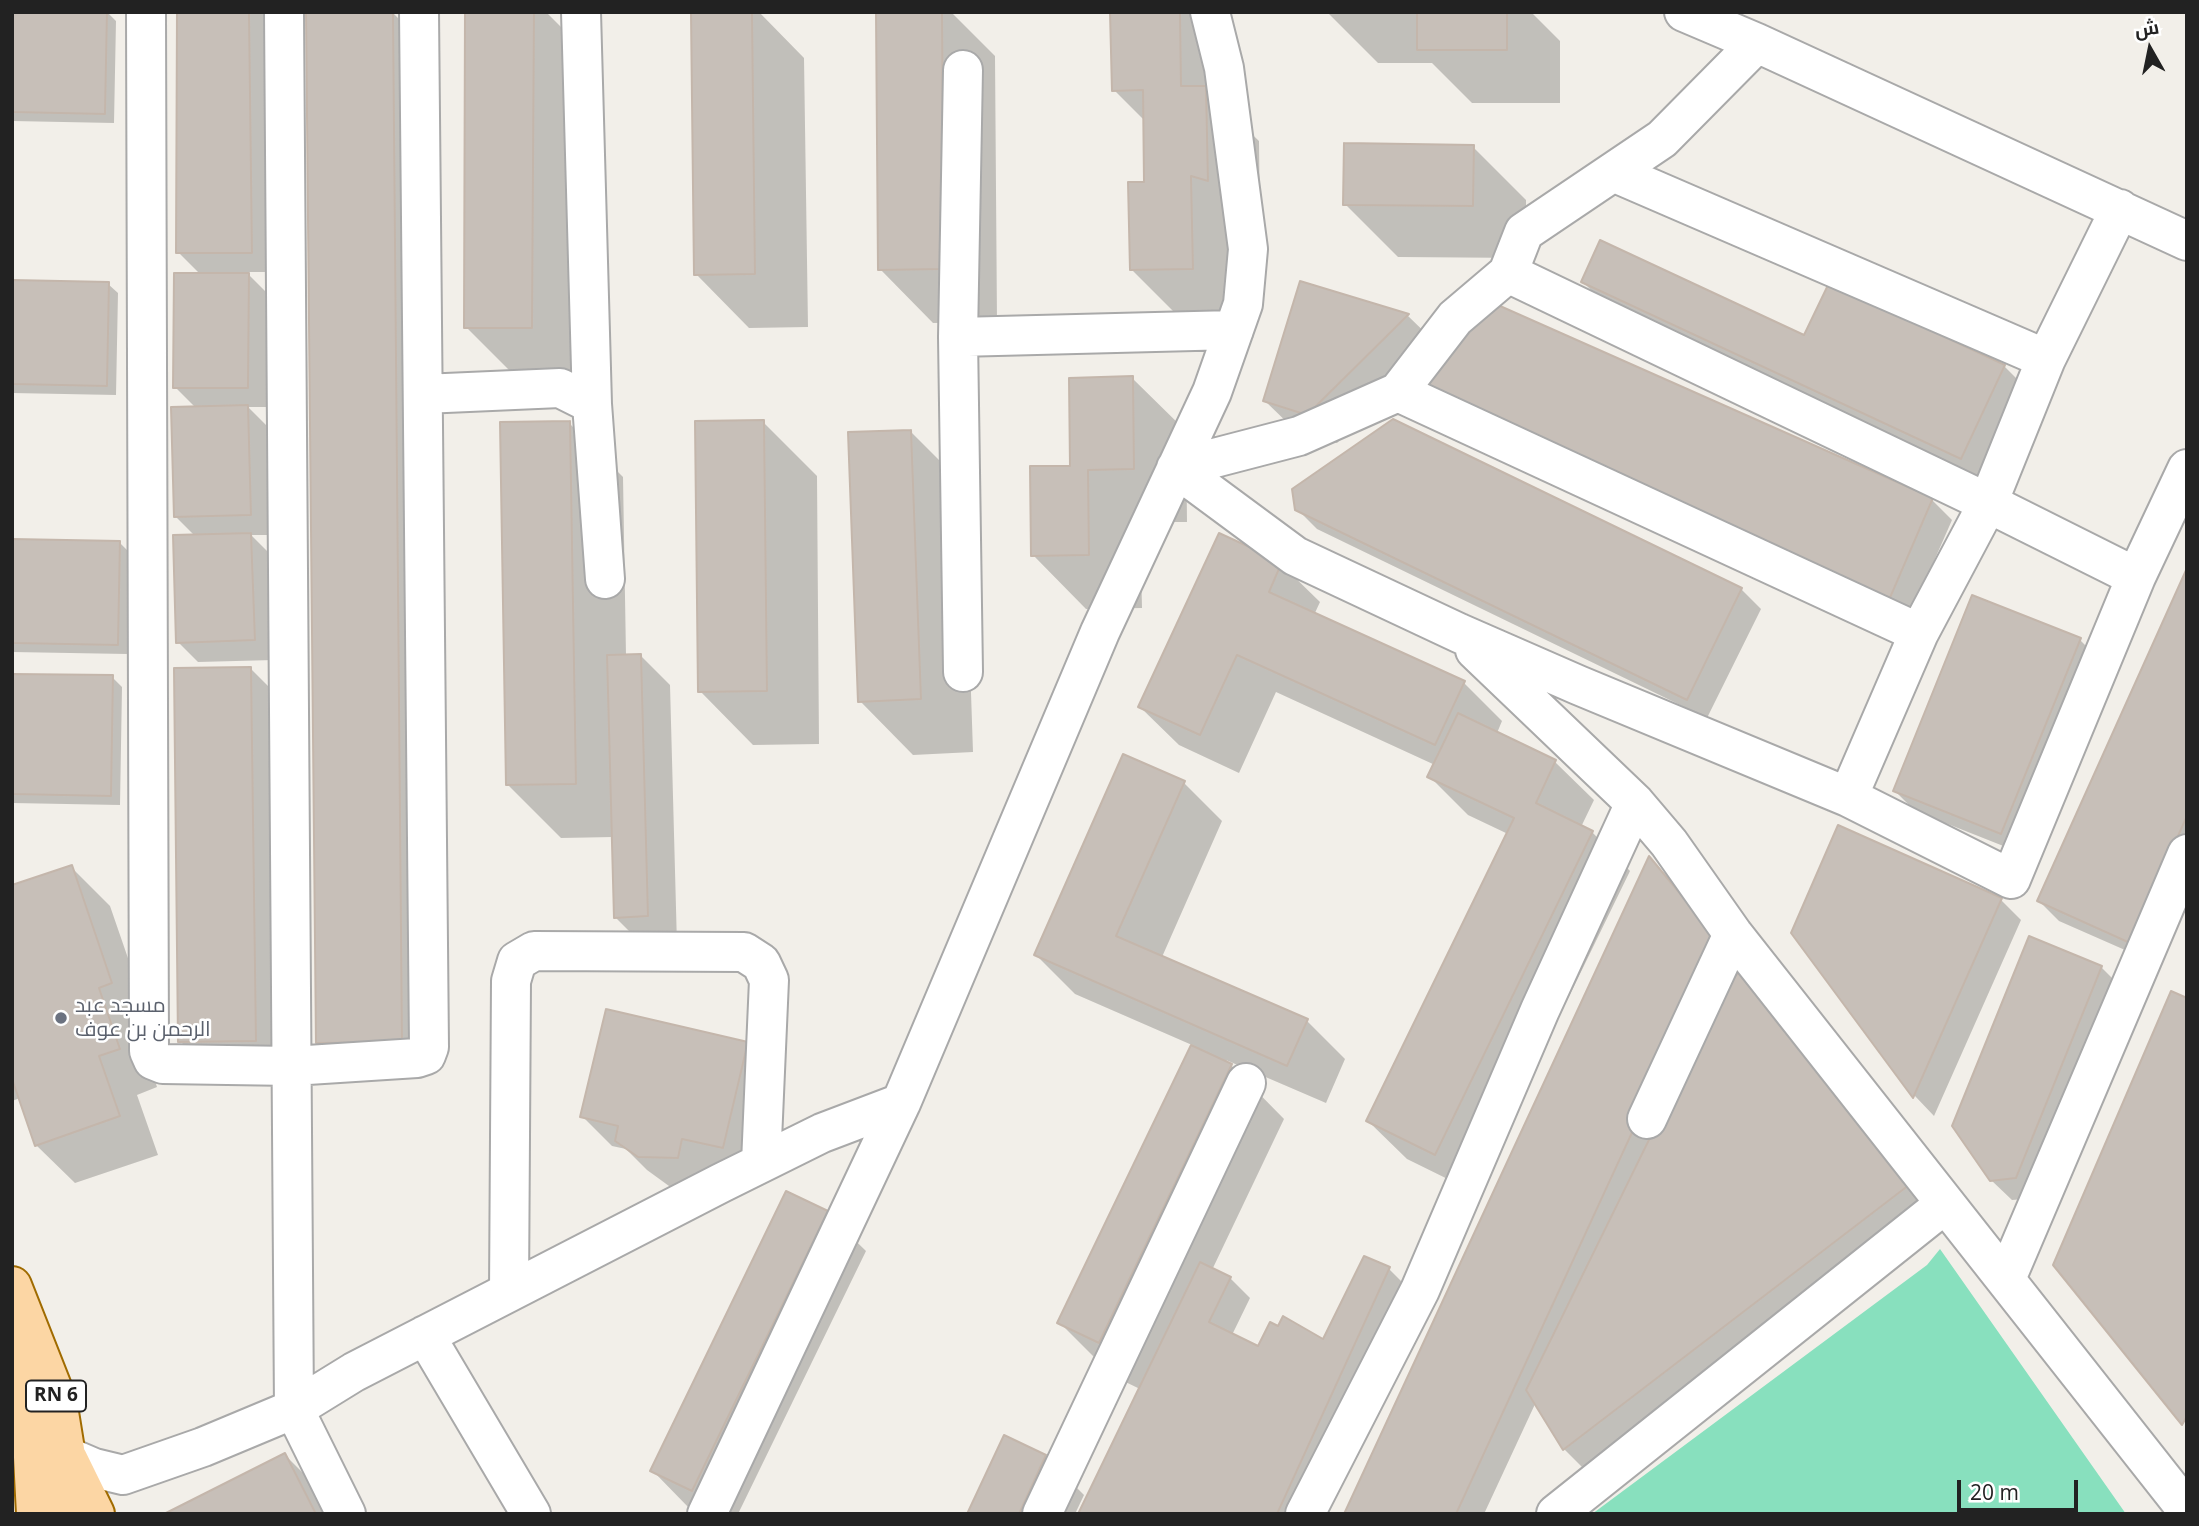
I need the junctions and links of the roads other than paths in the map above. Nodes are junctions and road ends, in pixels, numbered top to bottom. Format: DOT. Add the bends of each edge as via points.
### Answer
graph roads {
  1 [pos="146,12"];
  2 [pos="284,12"];
  3 [pos="419,12"];
  4 [pos="581,12"];
  5 [pos="1210,12"];
  6 [pos="1684,12"];
  7 [pos="1757,43"];
  8 [pos="963,69"];
  9 [pos="1613,172"];
  10 [pos="2120,209"];
  11 [pos="2187,241"];
  12 [pos="1508,273"];
  13 [pos="1234,330"];
  14 [pos="958,337"];
  15 [pos="2046,359"];
  16 [pos="1398,392"];
  17 [pos="423,394"];
  18 [pos="592,404"];
  19 [pos="1176,468"];
  20 [pos="2187,469"];
  21 [pos="1987,503"];
  22 [pos="2136,577"];
  23 [pos="605,579"];
  24 [pos="1459,633"];
  25 [pos="1919,633"];
  26 [pos="963,672"];
  27 [pos="1849,797"];
  28 [pos="1635,803"];
  29 [pos="2187,854"];
  30 [pos="1733,934"];
  31 [pos="292,1066"];
  32 [pos="1246,1083"];
  33 [pos="901,1103"];
  34 [pos="1647,1119"];
  35 [pos="761,1163"];
  36 [pos="1945,1205"];
  37 [pos="2007,1279"];
  38 [pos="12,1286"];
  39 [pos="509,1292"];
  40 [pos="425,1335"];
  41 [pos="12,1357"];
  42 [pos="294,1409"];
  43 [pos="66,1456"];
  44 [pos="2185,1499"];
  45 [pos="36,1514"];
  46 [pos="64,1514"];
  47 [pos="95,1514"];
  48 [pos="346,1514"];
  49 [pos="531,1514"];
  50 [pos="707,1514"];
  51 [pos="1042,1514"];
  52 [pos="1305,1514"];
  53 [pos="1556,1514"];
  1 -- 31 [label="street" via="149,1051 153,1060 163,1063"];
  2 -- 31 [label="street"];
  3 -- 17 [label="street"];
  4 -- 18 [label="street"];
  5 -- 13 [label="street" via="1224,68 1248,249 1243,304"];
  6 -- 7 [label="street"];
  7 -- 9 [label="street" via="1661,139"];
  7 -- 10 [label="street"];
  8 -- 14 [label="street"];
  9 -- 12 [label="street" via="1524,232"];
  9 -- 15 [label="street"];
  10 -- 11 [label="street"];
  10 -- 15 [label="street"];
  12 -- 16 [label="street" via="1455,318"];
  12 -- 21 [label="street"];
  13 -- 14 [label="street"];
  13 -- 19 [label="street" via="1212,392"];
  14 -- 26 [label="street"];
  15 -- 21 [label="street"];
  16 -- 19 [label="street" via="1299,436"];
  16 -- 25 [label="street"];
  17 -- 18 [label="street" via="560,388"];
  17 -- 31 [label="street" via="429,1046 426,1055 417,1058"];
  18 -- 23 [label="street"];
  19 -- 24 [label="street" via="1295,556"];
  19 -- 33 [label="street" via="1100,632"];
  20 -- 22 [label="street"];
  21 -- 22 [label="street"];
  21 -- 25 [label="street"];
  22 -- 27 [label="street" via="2011,879"];
  24 -- 27 [label="street"];
  24 -- 28 [label="street"];
  25 -- 27 [label="street"];
  28 -- 30 [label="street"];
  28 -- 52 [label="street" via="1420,1290"];
  29 -- 37 [label="street"];
  30 -- 34 [label="street"];
  30 -- 36 [label="street"];
  31 -- 42 [label="street"];
  32 -- 51 [label="street"];
  33 -- 35 [label="street" via="821,1133"];
  33 -- 50 [label="street"];
  35 -- 39 [label="street"];
  35 -- 39 [label="street" via="769,980 761,963 744,952 534,951 516,961 511,981"];
  36 -- 37 [label="street"];
  36 -- 53 [label="street"];
  37 -- 44 [label="street"];
  38 -- 43 [label="main road, RN 6" via="57,1400"];
  39 -- 40 [label="street"];
  40 -- 42 [label="street"];
  40 -- 49 [label="street"];
  41 -- 45 [label="main road, RN 6" via="32,1419"];
  42 -- 43 [label="street" via="122,1475"];
  42 -- 48 [label="street"];
  43 -- 46 [label="main road, RN 6"];
  43 -- 47 [label="main road"];
}
